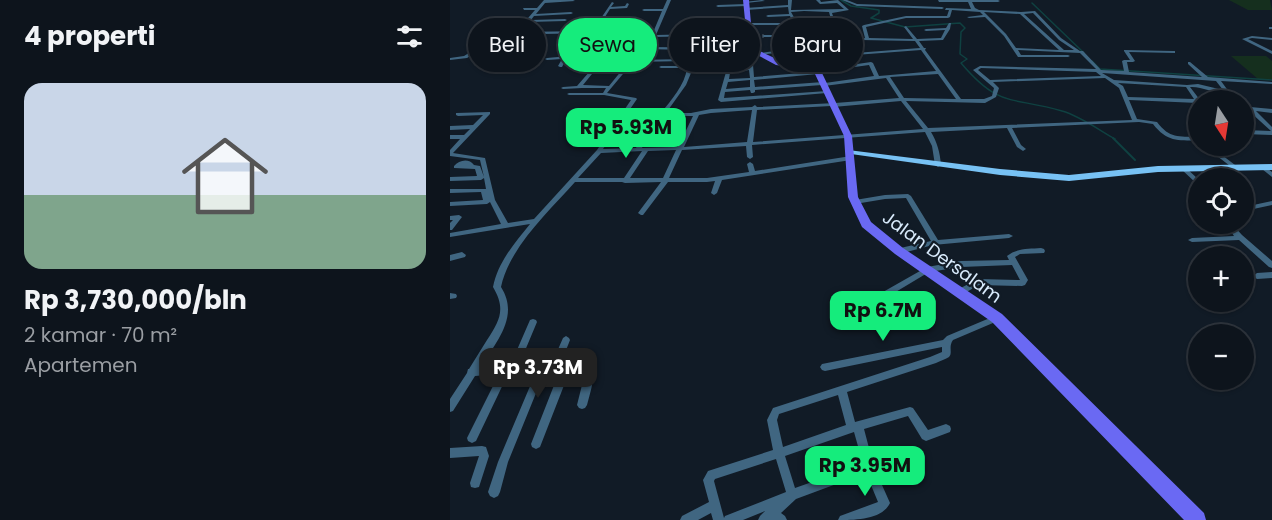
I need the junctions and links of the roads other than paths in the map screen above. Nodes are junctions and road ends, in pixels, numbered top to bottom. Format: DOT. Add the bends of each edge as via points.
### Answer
graph roads {
  1 [pos="669,0"];
  2 [pos="790,0"];
  3 [pos="818,0"];
  4 [pos="844,0"];
  5 [pos="938,0"];
  6 [pos="969,0"];
  7 [pos="546,1"];
  8 [pos="573,1"];
  9 [pos="763,1"];
  10 [pos="837,1"];
  11 [pos="998,1"];
  12 [pos="877,2"];
  13 [pos="627,4"];
  14 [pos="746,4"];
  15 [pos="718,6"];
  16 [pos="889,6"];
  17 [pos="942,8"];
  18 [pos="539,9"];
  19 [pos="951,9"];
  20 [pos="644,10"];
  21 [pos="664,10"];
  22 [pos="975,10"];
  23 [pos="886,12"];
  24 [pos="830,13"];
  25 [pos="1021,13"];
  26 [pos="534,14"];
  27 [pos="571,14"];
  28 [pos="983,14"];
  29 [pos="792,15"];
  30 [pos="768,16"];
  31 [pos="969,17"];
  32 [pos="531,18"];
  33 [pos="603,18"];
  34 [pos="793,18"];
  35 [pos="808,18"];
  36 [pos="832,18"];
  37 [pos="657,27"];
  38 [pos="760,27"];
  39 [pos="915,28"];
  40 [pos="927,32"];
  41 [pos="764,36"];
  42 [pos="772,36"];
  43 [pos="863,39"];
  44 [pos="866,39"];
  45 [pos="1272,39"];
  46 [pos="916,40"];
  47 [pos="924,49"];
  48 [pos="1015,49"];
  49 [pos="1063,51"];
  50 [pos="870,52"];
  51 [pos="1079,52"];
  52 [pos="1173,52"];
  53 [pos="1272,53"];
  54 [pos="760,54"];
  55 [pos="468,55"];
  56 [pos="558,58"];
  57 [pos="450,59"];
  58 [pos="547,59"];
  59 [pos="871,63"];
  60 [pos="1190,63"];
  61 [pos="661,67"];
  62 [pos="669,67"];
  63 [pos="1009,69"];
  64 [pos="1099,71"];
  65 [pos="1127,71"];
  66 [pos="592,72"];
  67 [pos="622,72"];
  68 [pos="687,72"];
  69 [pos="728,72"];
  70 [pos="750,72"];
  71 [pos="817,72"];
  72 [pos="940,72"];
  73 [pos="887,76"];
  74 [pos="877,77"];
  75 [pos="1106,77"];
  76 [pos="1206,78"];
  77 [pos="751,79"];
  78 [pos="1017,80"];
  79 [pos="1218,80"];
  80 [pos="726,81"];
  81 [pos="990,81"];
  82 [pos="1114,81"];
  83 [pos="822,83"];
  84 [pos="1270,85"];
  85 [pos="1187,86"];
  86 [pos="563,87"];
  87 [pos="580,87"];
  88 [pos="609,87"];
  89 [pos="753,88"];
  90 [pos="1190,90"];
  91 [pos="723,91"];
  92 [pos="569,94"];
  93 [pos="604,94"];
  94 [pos="754,98"];
  95 [pos="1126,98"];
  96 [pos="903,99"];
  97 [pos="959,100"];
  98 [pos="1188,101"];
  99 [pos="755,110"];
  100 [pos="1254,110"];
  101 [pos="1272,111"];
  102 [pos="458,114"];
  103 [pos="625,114"];
  104 [pos="659,115"];
  105 [pos="676,115"];
  106 [pos="696,115"];
  107 [pos="1254,115"];
  108 [pos="484,118"];
  109 [pos="453,119"];
  110 [pos="1138,122"];
  111 [pos="671,125"];
  112 [pos="475,127"];
  113 [pos="450,128"];
  114 [pos="1009,128"];
  115 [pos="929,130"];
  116 [pos="1254,132"];
  117 [pos="1272,132"];
  118 [pos="628,136"];
  119 [pos="848,136"];
  120 [pos="1188,136"];
  121 [pos="450,137"];
  122 [pos="465,137"];
  123 [pos="609,137"];
  124 [pos="749,144"];
  125 [pos="682,149"];
  126 [pos="1023,149"];
  127 [pos="638,150"];
  128 [pos="646,150"];
  129 [pos="599,151"];
  130 [pos="450,153"];
  131 [pos="851,155"];
  132 [pos="1220,156"];
  133 [pos="456,160"];
  134 [pos="938,165"];
  135 [pos="450,167"];
  136 [pos="472,167"];
  137 [pos="1268,167"];
  138 [pos="1183,168"];
  139 [pos="1188,168"];
  140 [pos="1236,168"];
  141 [pos="752,173"];
  142 [pos="1188,173"];
  143 [pos="1272,175"];
  144 [pos="481,178"];
  145 [pos="450,179"];
  146 [pos="719,179"];
  147 [pos="576,180"];
  148 [pos="625,181"];
  149 [pos="665,182"];
  150 [pos="484,190"];
  151 [pos="450,191"];
  152 [pos="714,193"];
  153 [pos="855,202"];
  154 [pos="1272,203"];
  155 [pos="450,204"];
  156 [pos="1254,207"];
  157 [pos="641,213"];
  158 [pos="450,218"];
  159 [pos="536,221"];
  160 [pos="505,225"];
  161 [pos="450,228"];
  162 [pos="1237,234"];
  163 [pos="450,235"];
  164 [pos="1009,236"];
  165 [pos="1240,238"];
  166 [pos="1192,240"];
  167 [pos="935,243"];
  168 [pos="899,251"];
  169 [pos="1041,251"];
  170 [pos="462,255"];
  171 [pos="450,258"];
  172 [pos="1014,262"];
  173 [pos="1272,265"];
  174 [pos="927,270"];
  175 [pos="1272,275"];
  176 [pos="1257,276"];
  177 [pos="958,293"];
  178 [pos="886,294"];
  179 [pos="997,318"];
  180 [pos="533,322"];
  181 [pos="566,340"];
  182 [pos="946,343"];
  183 [pos="567,365"];
  184 [pos="543,366"];
  185 [pos="555,366"];
  186 [pos="825,367"];
  187 [pos="509,369"];
  188 [pos="471,372"];
  189 [pos="842,390"];
  190 [pos="582,405"];
  191 [pos="450,408"];
  192 [pos="855,427"];
  193 [pos="945,429"];
  194 [pos="472,438"];
  195 [pos="536,444"];
  196 [pos="450,453"];
  197 [pos="779,453"];
  198 [pos="869,467"];
  199 [pos="475,483"];
  200 [pos="494,492"];
  201 [pos="792,495"];
  202 [pos="713,506"];
  203 [pos="772,518"];
  204 [pos="686,520"];
  205 [pos="719,520"];
  206 [pos="729,520"];
  207 [pos="843,520"];
  208 [pos="1197,520"];
  1 -- 21 [label="street"];
  2 -- 29 [label="street"];
  3 -- 10 [label="street"];
  4 -- 12 [label="street" via="857,5"];
  5 -- 6 [label="street"];
  5 -- 17 [label="street"];
  6 -- 11 [label="street"];
  6 -- 22 [label="street"];
  7 -- 8 [label="street"];
  7 -- 18 [label="street"];
  9 -- 14 [label="street"];
  10 -- 24 [label="street" via="847,10"];
  12 -- 16 [label="street"];
  13 -- 33 [label="street" via="610,5"];
  14 -- 15 [label="street"];
  14 -- 29 [label="street"];
  16 -- 17 [label="street"];
  16 -- 23 [label="street"];
  17 -- 19 [label="street"];
  18 -- 26 [label="street"];
  18 -- 26 [label="street" via="525,12"];
  19 -- 22 [label="street"];
  19 -- 44 [label="street" via="948,17 910,17 864,26"];
  20 -- 21 [label="street"];
  21 -- 37 [label="street"];
  22 -- 28 [label="street"];
  24 -- 29 [label="street" via="808,8"];
  24 -- 36 [label="street"];
  25 -- 28 [label="street"];
  25 -- 49 [label="street"];
  25 -- 51 [label="street" via="1034,12"];
  26 -- 27 [label="street"];
  26 -- 32 [label="street"];
  28 -- 31 [label="street"];
  28 -- 48 [label="street"];
  29 -- 30 [label="street"];
  29 -- 34 [label="street"];
  29 -- 35 [label="street"];
  29 -- 38 [label="street"];
  39 -- 46 [label="street" via="907,27"];
  40 -- 46 [label="street" via="948,29 942,39"];
  41 -- 42 [label="street"];
  43 -- 44 [label="street"];
  44 -- 46 [label="street"];
  44 -- 50 [label="street"];
  45 -- 53 [label="street" via="1245,39"];
  46 -- 47 [label="street"];
  47 -- 50 [label="street"];
  47 -- 72 [label="street"];
  48 -- 49 [label="street"];
  48 -- 49 [label="street" via="1020,56 1069,57"];
  49 -- 51 [label="street"];
  50 -- 59 [label="street"];
  50 -- 83 [label="street"];
  51 -- 64 [label="street"];
  52 -- 65 [label="street" via="1126,51 1133,61 1124,62"];
  54 -- 83 [label="main road"];
  55 -- 57 [label="street"];
  56 -- 58 [label="street"];
  59 -- 74 [label="street"];
  59 -- 83 [label="street"];
  60 -- 76 [label="street"];
  61 -- 62 [label="street"];
  63 -- 64 [label="street"];
  63 -- 78 [label="street"];
  63 -- 81 [label="street" via="975,70"];
  64 -- 65 [label="street"];
  64 -- 75 [label="street"];
  65 -- 76 [label="street"];
  66 -- 87 [label="street"];
  67 -- 88 [label="street"];
  68 -- 104 [label="street" via="684,85"];
  69 -- 80 [label="street"];
  70 -- 77 [label="street"];
  71 -- 83 [label="street"];
  72 -- 73 [label="street"];
  72 -- 97 [label="street"];
  73 -- 74 [label="street"];
  73 -- 96 [label="street"];
  74 -- 83 [label="street"];
  75 -- 78 [label="street"];
  75 -- 82 [label="street"];
  76 -- 79 [label="street"];
  77 -- 80 [label="street"];
  77 -- 83 [label="street"];
  77 -- 89 [label="street"];
  78 -- 81 [label="street"];
  79 -- 84 [label="street"];
  79 -- 85 [label="street" via="1227,92"];
  80 -- 91 [label="street"];
  81 -- 97 [label="street" via="997,88 995,95 980,102"];
  82 -- 85 [label="street"];
  82 -- 95 [label="street"];
  83 -- 89 [label="street"];
  83 -- 94 [label="street"];
  83 -- 96 [label="street"];
  83 -- 99 [label="street"];
  83 -- 119 [label="main road, Jalan Dersalam"];
  85 -- 90 [label="street"];
  86 -- 87 [label="street"];
  87 -- 88 [label="street"];
  88 -- 93 [label="street"];
  89 -- 91 [label="street"];
  89 -- 94 [label="street"];
  91 -- 94 [label="street" via="722,100"];
  92 -- 93 [label="street"];
  93 -- 103 [label="street" via="633,97"];
  94 -- 99 [label="street"];
  95 -- 98 [label="street"];
  95 -- 110 [label="street"];
  96 -- 97 [label="street"];
  96 -- 115 [label="street"];
  99 -- 106 [label="street"];
  99 -- 124 [label="street"];
  100 -- 101 [label="street"];
  102 -- 108 [label="street" via="488,112"];
  103 -- 104 [label="street"];
  103 -- 123 [label="street"];
  104 -- 105 [label="street"];
  104 -- 127 [label="street"];
  105 -- 106 [label="street"];
  105 -- 111 [label="street"];
  106 -- 125 [label="street"];
  107 -- 117 [label="street"];
  108 -- 109 [label="street"];
  108 -- 112 [label="street"];
  110 -- 114 [label="street"];
  110 -- 120 [label="street" via="1155,123 1174,138"];
  112 -- 113 [label="street"];
  112 -- 122 [label="street"];
  114 -- 115 [label="street"];
  114 -- 126 [label="street"];
  115 -- 119 [label="street"];
  115 -- 134 [label="street"];
  116 -- 117 [label="street"];
  118 -- 123 [label="street"];
  119 -- 124 [label="street"];
  119 -- 131 [label="main road, Jalan Dersalam"];
  121 -- 122 [label="street"];
  122 -- 130 [label="street"];
  123 -- 129 [label="street"];
  124 -- 125 [label="street"];
  124 -- 141 [label="street"];
  125 -- 128 [label="street"];
  125 -- 149 [label="street"];
  127 -- 128 [label="street"];
  127 -- 129 [label="street"];
  128 -- 148 [label="street"];
  129 -- 147 [label="street"];
  130 -- 160 [label="street" via="478,157 486,163 492,200"];
  131 -- 134 [label="street"];
  131 -- 141 [label="street"];
  131 -- 153 [label="main road, Jalan Dersalam"];
  132 -- 140 [label="street"];
  133 -- 135 [label="street"];
  134 -- 138 [label="street" via="1069,178"];
  136 -- 144 [label="street" via="480,169"];
  137 -- 140 [label="street"];
  137 -- 143 [label="street"];
  138 -- 139 [label="street"];
  138 -- 142 [label="street"];
  141 -- 146 [label="street"];
  144 -- 145 [label="street"];
  144 -- 150 [label="street"];
  146 -- 149 [label="street"];
  146 -- 152 [label="street"];
  147 -- 148 [label="street"];
  147 -- 159 [label="street"];
  148 -- 149 [label="street"];
  149 -- 157 [label="street"];
  150 -- 151 [label="street"];
  150 -- 155 [label="street" via="486,203"];
  153 -- 167 [label="street" via="908,195"];
  153 -- 168 [label="main road, Jalan Dersalam" via="866,224"];
  154 -- 156 [label="street"];
  158 -- 161 [label="street" via="459,217"];
  159 -- 160 [label="street"];
  159 -- 188 [label="street" via="500,273 497,287 506,310 502,324"];
  160 -- 163 [label="street"];
  162 -- 165 [label="street"];
  164 -- 167 [label="street"];
  165 -- 166 [label="street"];
  165 -- 173 [label="street"];
  167 -- 168 [label="street"];
  168 -- 174 [label="main road, Jalan Dersalam"];
  169 -- 172 [label="street" via="1012,254"];
  170 -- 171 [label="street"];
  172 -- 174 [label="street"];
  172 -- 177 [label="street" via="1022,283 978,282"];
  174 -- 177 [label="main road, Jalan Dersalam"];
  174 -- 178 [label="street"];
  175 -- 176 [label="street"];
  177 -- 179 [label="main road, Jalan Dersalam"];
  179 -- 182 [label="street"];
  179 -- 208 [label="main road, Jalan Dersalam"];
  180 -- 187 [label="street"];
  181 -- 185 [label="street"];
  182 -- 186 [label="street"];
  182 -- 189 [label="street" via="946,354 933,360"];
  183 -- 185 [label="street"];
  183 -- 190 [label="street" via="582,364 589,368"];
  183 -- 195 [label="street"];
  184 -- 185 [label="street"];
  184 -- 187 [label="street"];
  184 -- 200 [label="street"];
  187 -- 188 [label="street"];
  187 -- 194 [label="street"];
  188 -- 191 [label="street"];
  189 -- 192 [label="street"];
  189 -- 197 [label="street" via="776,411 772,420"];
  192 -- 193 [label="street" via="910,411 926,436"];
  192 -- 197 [label="street"];
  192 -- 198 [label="street"];
  196 -- 199 [label="street" via="482,451"];
  197 -- 201 [label="street"];
  197 -- 202 [label="street" via="712,475 708,484"];
  198 -- 201 [label="street"];
  198 -- 207 [label="street" via="884,503"];
  201 -- 203 [label="street"];
  201 -- 206 [label="street"];
  202 -- 204 [label="street"];
  202 -- 205 [label="street"];
}
